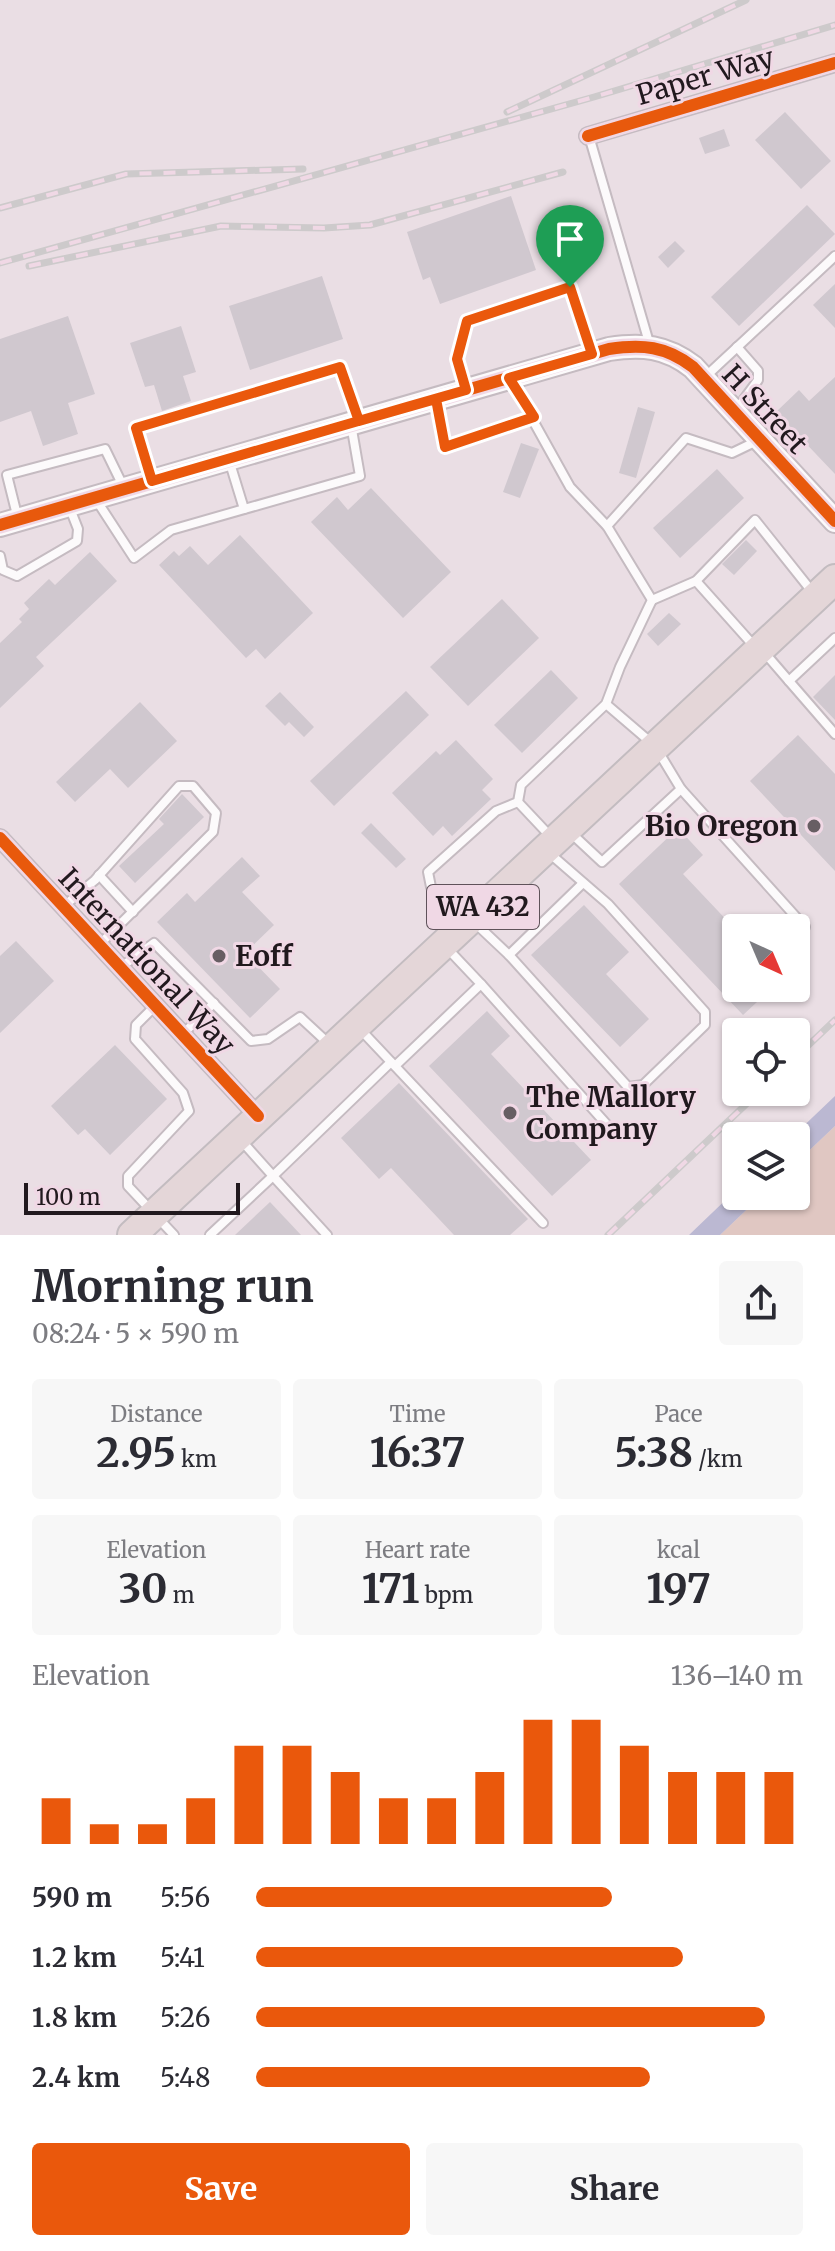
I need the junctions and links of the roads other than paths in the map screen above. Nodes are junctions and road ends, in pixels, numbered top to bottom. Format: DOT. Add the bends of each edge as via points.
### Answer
graph roads {
  1 [pos="835,63"];
  2 [pos="588,136"];
  3 [pos="835,256"];
  4 [pos="650,346"];
  5 [pos="737,347"];
  6 [pos="592,354"];
  7 [pos="509,378"];
  8 [pos="704,379"];
  9 [pos="466,390"];
  10 [pos="436,399"];
  11 [pos="735,412"];
  12 [pos="534,417"];
  13 [pos="355,422"];
  14 [pos="760,440"];
  15 [pos="229,459"];
  16 [pos="152,481"];
  17 [pos="124,489"];
  18 [pos="94,497"];
  19 [pos="69,505"];
  20 [pos="244,509"];
  21 [pos="833,515"];
  22 [pos="9,522"];
  23 [pos="607,526"];
  24 [pos="0,556"];
  25 [pos="696,581"];
  26 [pos="826,591"];
  27 [pos="652,600"];
  28 [pos="835,638"];
  29 [pos="759,650"];
  30 [pos="789,681"];
  31 [pos="606,704"];
  32 [pos="835,734"];
  33 [pos="655,746"];
  34 [pos="681,789"];
  35 [pos="518,802"];
  36 [pos="0,838"];
  37 [pos="555,839"];
  38 [pos="99,875"];
  39 [pos="583,883"];
  40 [pos="64,907"];
  41 [pos="133,912"];
  42 [pos="793,914"];
  43 [pos="468,921"];
  44 [pos="443,944"];
  45 [pos="99,945"];
  46 [pos="509,955"];
  47 [pos="120,968"];
  48 [pos="481,984"];
  49 [pos="214,1003"];
  50 [pos="155,1006"];
  51 [pos="356,1025"];
  52 [pos="182,1035"];
  53 [pos="332,1047"];
  54 [pos="393,1064"];
  55 [pos="258,1116"];
  56 [pos="609,1127"];
  57 [pos="237,1136"];
  58 [pos="273,1176"];
  59 [pos="543,1223"];
  60 [pos="140,1229"];
  61 [pos="174,1235"];
  62 [pos="210,1235"];
  63 [pos="327,1235"];
  1 -- 2 [label="street, Paper Way"];
  2 -- 4 [label="lane"];
  3 -- 5 [label="lane"];
  4 -- 6 [label="street"];
  4 -- 8 [label="street, H Street" via="676,354"];
  5 -- 8 [label="lane"];
  5 -- 11 [label="lane" via="758,371 758,380"];
  6 -- 7 [label="street"];
  6 -- 9 [label="lane" via="570,287 467,321 457,359"];
  7 -- 9 [label="street"];
  7 -- 12 [label="lane"];
  8 -- 11 [label="street, H Street"];
  9 -- 10 [label="street"];
  10 -- 12 [label="lane" via="445,447"];
  10 -- 13 [label="street"];
  11 -- 14 [label="street, H Street"];
  12 -- 23 [label="lane" via="570,487"];
  13 -- 15 [label="street"];
  13 -- 16 [label="lane" via="340,367 136,428"];
  13 -- 20 [label="lane" via="360,476"];
  14 -- 21 [label="street, H Street"];
  14 -- 23 [label="lane" via="732,453 686,438"];
  15 -- 16 [label="street"];
  15 -- 20 [label="lane"];
  16 -- 17 [label="street"];
  17 -- 18 [label="street"];
  17 -- 22 [label="lane" via="105,449 7,475"];
  18 -- 19 [label="street"];
  18 -- 20 [label="lane" via="134,558 171,530"];
  19 -- 22 [label="street"];
  19 -- 24 [label="lane" via="77,541 17,576 3,570"];
  23 -- 27 [label="lane"];
  25 -- 26 [label="lane" via="755,520"];
  25 -- 27 [label="lane"];
  25 -- 29 [label="lane"];
  26 -- 29 [label="highway, WA 432"];
  27 -- 31 [label="lane"];
  28 -- 30 [label="lane"];
  29 -- 30 [label="lane"];
  29 -- 33 [label="highway, WA 432"];
  30 -- 32 [label="lane"];
  31 -- 33 [label="lane"];
  31 -- 35 [label="lane" via="521,785"];
  33 -- 34 [label="lane"];
  33 -- 37 [label="highway, WA 432"];
  34 -- 37 [label="lane" via="602,862"];
  34 -- 42 [label="lane"];
  35 -- 37 [label="lane"];
  35 -- 43 [label="lane" via="496,811 428,872 431,887"];
  36 -- 40 [label="street, International Way"];
  37 -- 39 [label="lane"];
  37 -- 43 [label="highway, WA 432"];
  38 -- 40 [label="lane"];
  38 -- 41 [label="lane"];
  38 -- 41 [label="lane" via="179,786 193,786 207,799 216,813 213,832"];
  39 -- 46 [label="lane"];
  39 -- 46 [label="lane" via="705,1012 699,1032 643,1085 628,1087"];
  40 -- 45 [label="street, International Way"];
  41 -- 45 [label="lane"];
  43 -- 44 [label="highway, WA 432"];
  43 -- 46 [label="lane"];
  44 -- 48 [label="lane"];
  44 -- 51 [label="highway, WA 432"];
  45 -- 47 [label="street, International Way"];
  47 -- 49 [label="lane" via="154,943"];
  47 -- 50 [label="street, International Way"];
  48 -- 54 [label="lane"];
  48 -- 56 [label="lane"];
  49 -- 52 [label="lane"];
  49 -- 53 [label="lane" via="251,1041 268,1039 300,1017"];
  50 -- 52 [label="street, International Way"];
  50 -- 60 [label="lane" via="136,1025 135,1039 183,1093 189,1111 128,1176"];
  51 -- 53 [label="highway, WA 432"];
  51 -- 54 [label="lane"];
  52 -- 55 [label="street, International Way"];
  53 -- 55 [label="highway, WA 432"];
  54 -- 58 [label="lane"];
  54 -- 59 [label="lane"];
  55 -- 57 [label="highway, WA 432"];
  57 -- 58 [label="lane"];
  57 -- 60 [label="highway, WA 432"];
  58 -- 62 [label="lane"];
  58 -- 63 [label="lane"];
  60 -- 61 [label="lane"];
}
